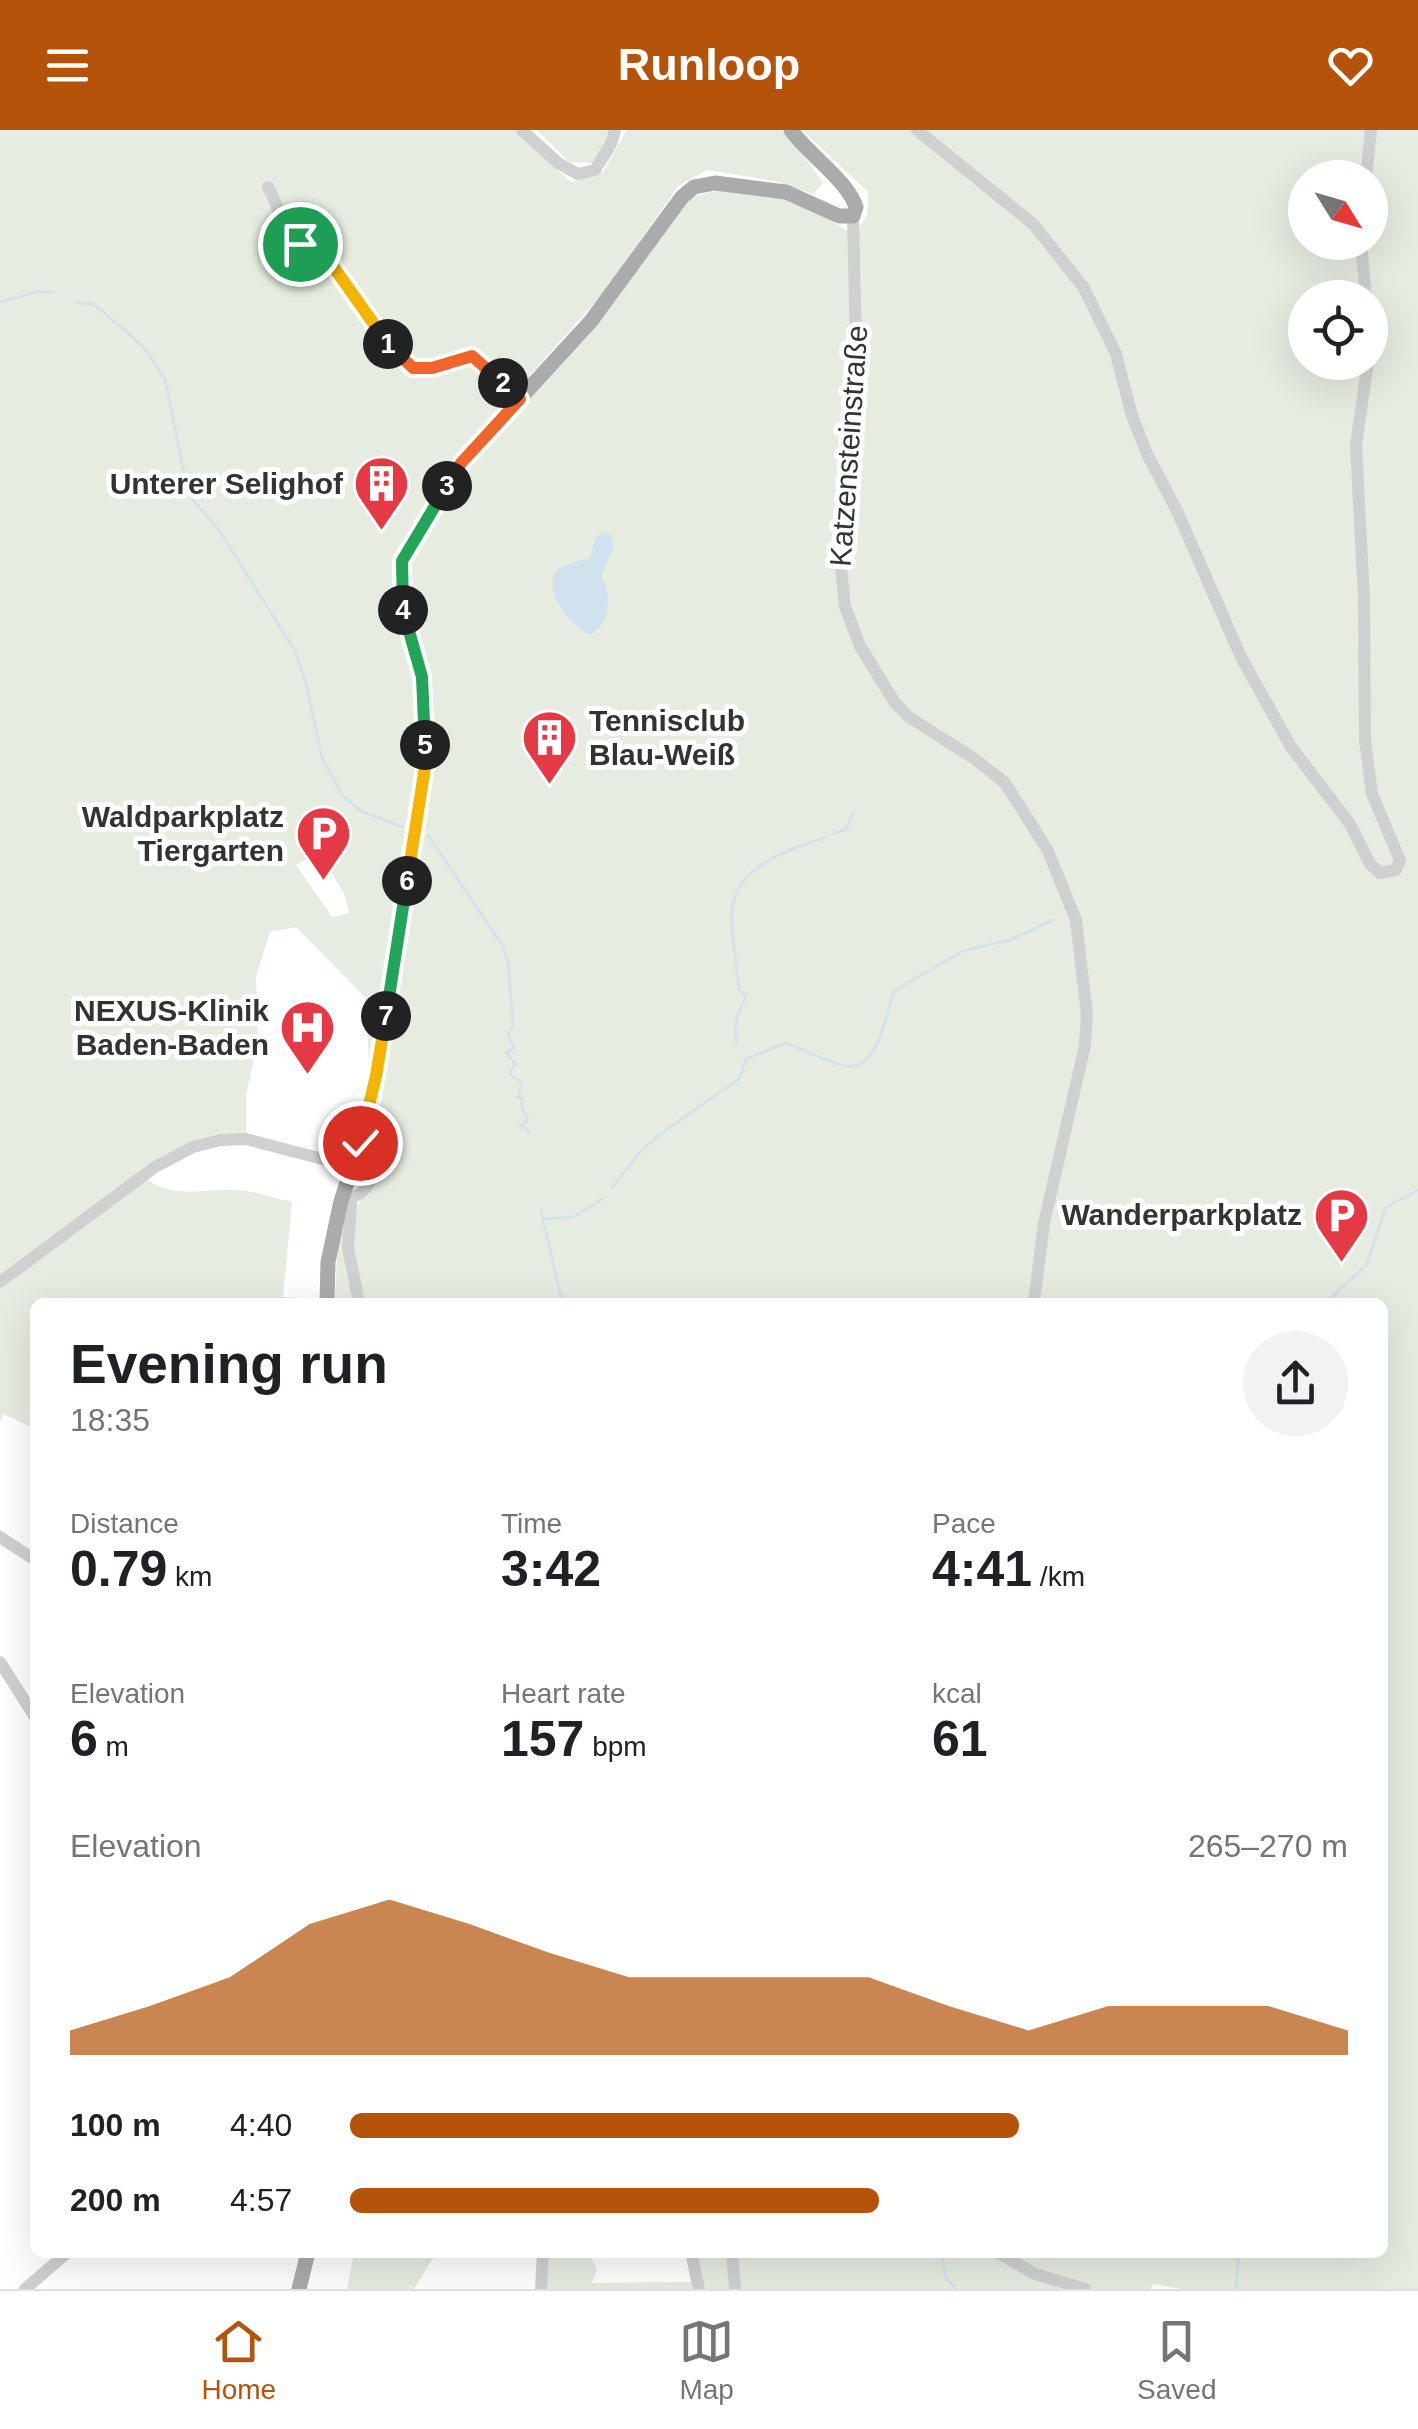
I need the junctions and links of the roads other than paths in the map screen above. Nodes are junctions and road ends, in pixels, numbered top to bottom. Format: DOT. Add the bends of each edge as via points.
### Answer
graph roads {
  1 [pos="522,130"];
  2 [pos="615,130"];
  3 [pos="792,130"];
  4 [pos="916,130"];
  5 [pos="1372,130"];
  6 [pos="1368,160"];
  7 [pos="268,188"];
  8 [pos="853,216"];
  9 [pos="1365,380"];
  10 [pos="520,399"];
  11 [pos="355,1159"];
  12 [pos="346,1201"];
  13 [pos="0,1282"];
  14 [pos="327,1298"];
  15 [pos="358,1298"];
  16 [pos="1035,1298"];
  17 [pos="0,1537"];
  18 [pos="30,1557"];
  19 [pos="0,1662"];
  20 [pos="30,1710"];
  21 [pos="61,2258"];
  22 [pos="307,2258"];
  23 [pos="543,2258"];
  24 [pos="692,2258"];
  25 [pos="732,2258"];
  26 [pos="1007,2258"];
  27 [pos="25,2289"];
  28 [pos="300,2289"];
  29 [pos="541,2289"];
  30 [pos="699,2289"];
  31 [pos="735,2289"];
  32 [pos="1085,2289"];
  1 -- 2 [label="street" via="578,174 594,170"];
  3 -- 8 [label="main road" via="850,193"];
  4 -- 9 [label="street" via="1033,224 1084,288 1116,354 1146,454 1241,657 1290,747 1350,824 1370,864 1390,873 1400,860 1372,794 1364,740 1356,445"];
  5 -- 6 [label="street"];
  7 -- 10 [label="street" via="280,211 275,230 323,252 408,365 432,368 472,356"];
  8 -- 10 [label="main road" via="786,192 715,183 694,187 590,322"];
  8 -- 16 [label="street, Katzensteinstraße" via="857,389 840,557 845,607 894,704 1006,784 1047,850 1076,920 1085,1045 1044,1223"];
  10 -- 11 [label="main road" via="461,463 402,561 403,616 422,677 426,757 376,1076"];
  11 -- 12 [label="main road"];
  11 -- 12 [label="street" via="374,1159 378,1174"];
  11 -- 13 [label="street" via="246,1139 193,1147"];
  12 -- 14 [label="main road" via="328,1262"];
  12 -- 15 [label="street"];
  17 -- 18 [label="street"];
  19 -- 20 [label="street"];
  21 -- 27 [label="street"];
  22 -- 28 [label="main road"];
  23 -- 29 [label="street"];
  24 -- 30 [label="street"];
  25 -- 31 [label="street"];
  26 -- 32 [label="street"];
}
